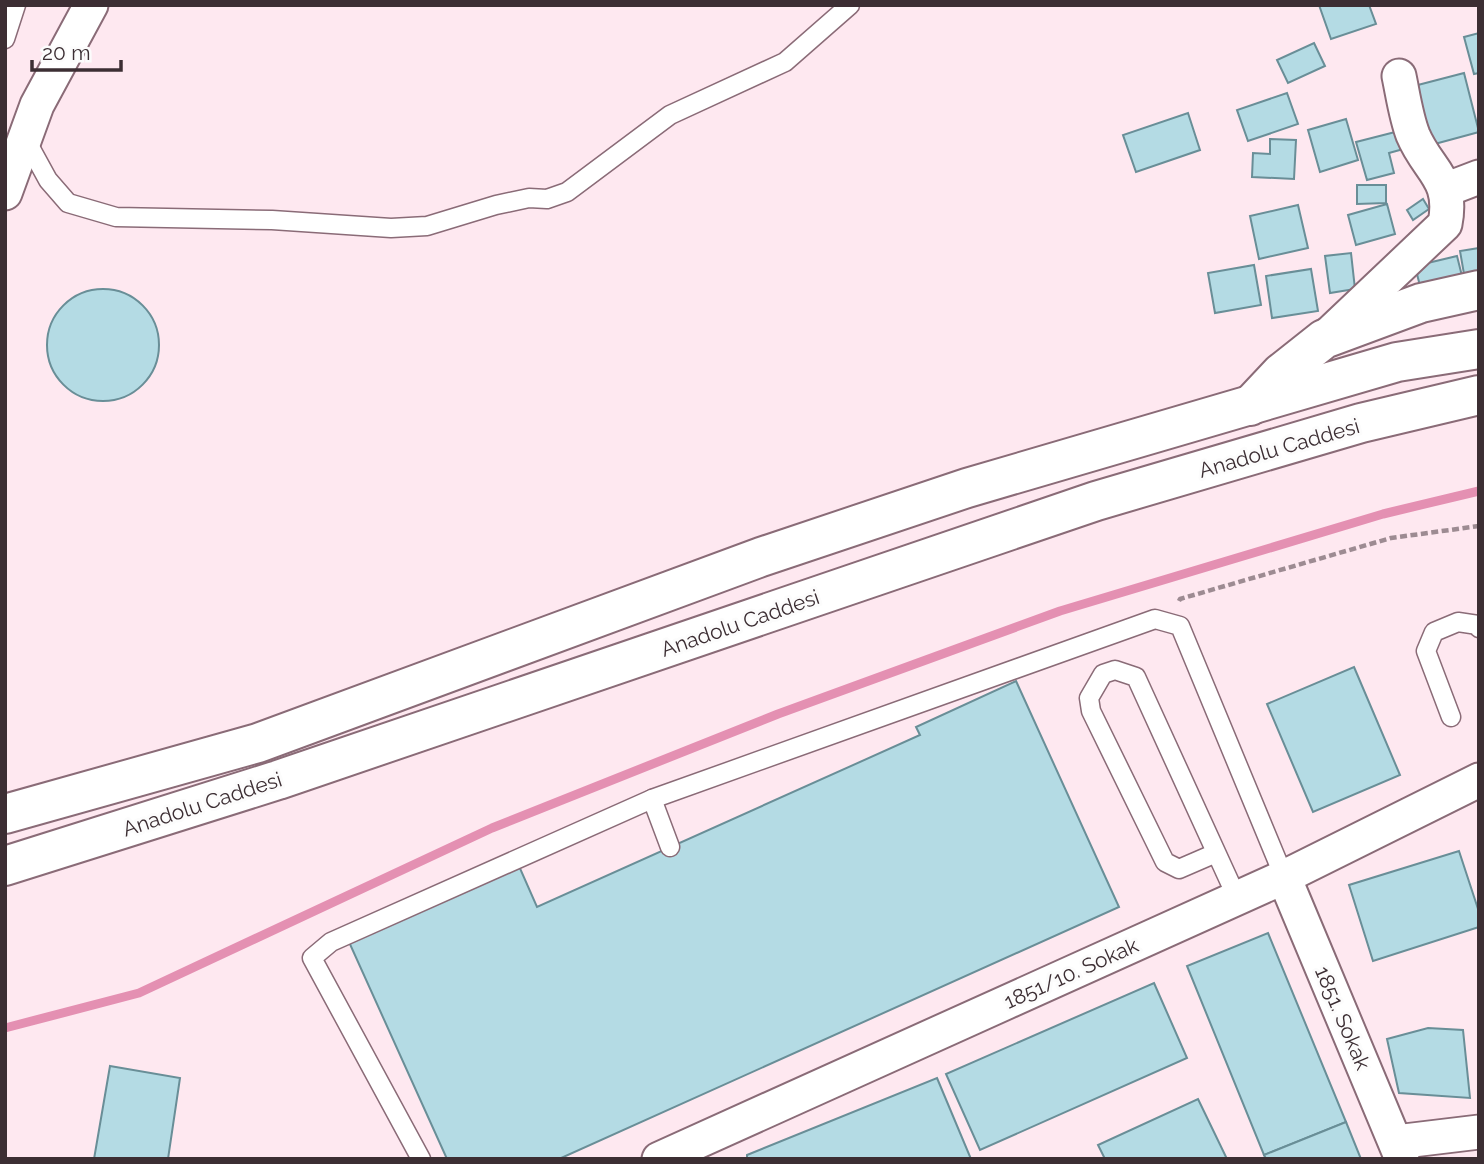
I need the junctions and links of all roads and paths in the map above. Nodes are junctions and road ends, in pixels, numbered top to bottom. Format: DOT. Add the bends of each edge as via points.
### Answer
graph roads {
  1 [pos="16,5"];
  2 [pos="91,5"];
  3 [pos="849,5"];
  4 [pos="5,39"];
  5 [pos="1399,76"];
  6 [pos="25,138"];
  7 [pos="1479,177"];
  8 [pos="1445,191"];
  9 [pos="5,193"];
  10 [pos="1479,290"];
  11 [pos="1324,339"];
  12 [pos="1479,349"];
  13 [pos="1479,395"];
  14 [pos="1250,406"];
  15 [pos="1479,526"];
  16 [pos="1173,624"];
  17 [pos="1479,628"];
  18 [pos="1451,717"];
  19 [pos="1479,780"];
  20 [pos="652,799"];
  21 [pos="5,814"];
  22 [pos="670,847"];
  23 [pos="1216,853"];
  24 [pos="5,866"];
  25 [pos="1284,877"];
  26 [pos="1237,898"];
  27 [pos="1477,1141"];
  28 [pos="717,1144"];
  29 [pos="1399,1151"];
  30 [pos="421,1159"];
  31 [pos="659,1159"];
  1 -- 4 [label="lane"];
  2 -- 6 [label="street" via="37,105"];
  3 -- 6 [label="lane" via="785,62 670,115 567,192 547,200 529,198 496,205 426,226 116,217 68,204 48,180"];
  5 -- 8 [label="street" via="1413,135"];
  6 -- 9 [label="street"];
  7 -- 8 [label="street"];
  8 -- 11 [label="street" via="1444,224"];
  10 -- 11 [label="main road" via="1421,303"];
  11 -- 14 [label="main road" via="1280,373"];
  12 -- 14 [label="main road, Anadolu Caddesi" via="1397,362"];
  13 -- 24 [label="main road, Anadolu Caddesi" via="1361,424 1096,501 278,780"];
  14 -- 21 [label="main road, Anadolu Caddesi" via="967,488 761,557 258,743"];
  15 -- 16 [label="path" via="1391,538 1180,599"];
  16 -- 20 [label="lane" via="1155,619"];
  16 -- 25 [label="lane" via="1180,626"];
  17 -- 18 [label="lane" via="1458,622 1434,632 1426,652"];
  19 -- 25 [label="street, 1851/10. Sokak"];
  20 -- 22 [label="lane"];
  20 -- 30 [label="lane" via="331,942 312,958"];
  23 -- 23 [label="lane" via="1136,677 1115,670 1103,674 1089,698 1091,711 1165,862 1179,869"];
  23 -- 26 [label="lane"];
  25 -- 26 [label="street, 1851/10. Sokak"];
  25 -- 29 [label="street, 1851. Sokak"];
  26 -- 28 [label="street, 1851/10. Sokak"];
  27 -- 29 [label="street"];
  28 -- 31 [label="street, 1851/10. Sokak"];
}
